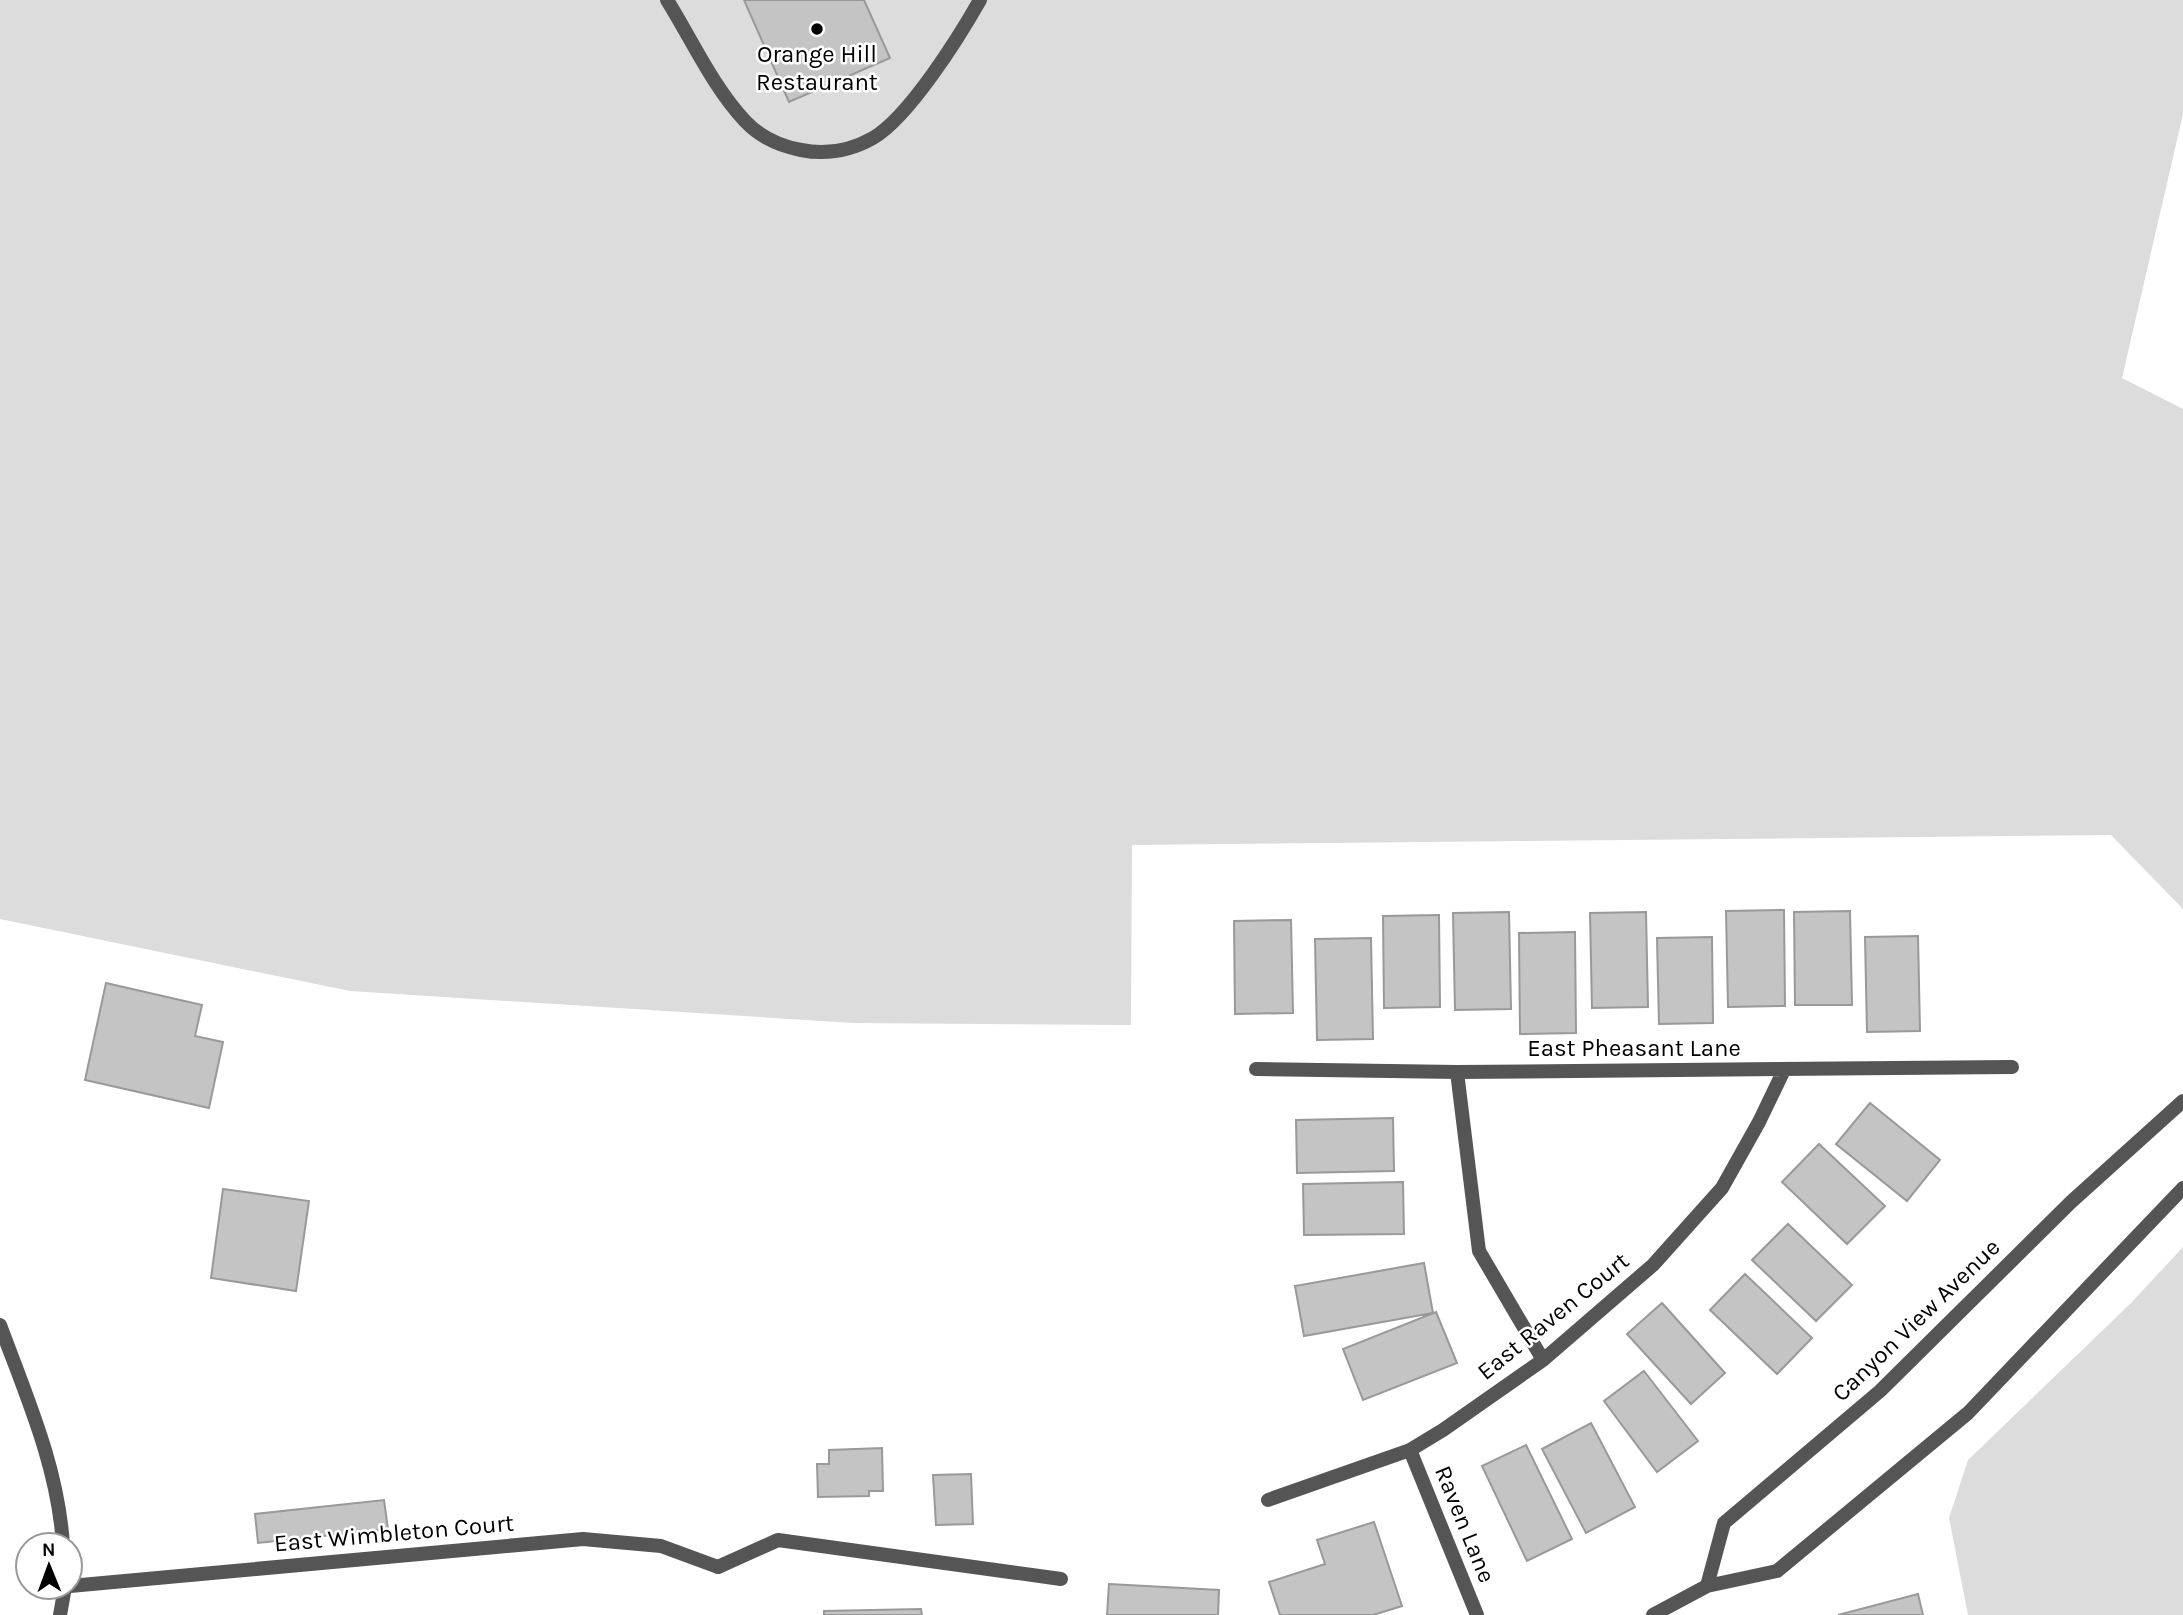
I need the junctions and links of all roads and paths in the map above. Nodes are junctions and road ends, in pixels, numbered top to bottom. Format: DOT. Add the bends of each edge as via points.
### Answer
graph roads {
  1 [pos="667,0"];
  2 [pos="980,0"];
  3 [pos="2012,1067"];
  4 [pos="1256,1069"];
  5 [pos="1784,1070"];
  6 [pos="1457,1072"];
  7 [pos="2183,1101"];
  8 [pos="2183,1188"];
  9 [pos="0,1325"];
  10 [pos="1543,1360"];
  11 [pos="1410,1450"];
  12 [pos="1268,1500"];
  13 [pos="61,1531"];
  14 [pos="1060,1579"];
  15 [pos="84,1585"];
  16 [pos="1707,1586"];
  17 [pos="1477,1615"];
  18 [pos="1653,1615"];
  1 -- 2 [label="street" via="726,97 746,121 771,140 818,153 847,149 875,137 904,110 961,35"];
  3 -- 5 [label="street, East Pheasant Lane"];
  4 -- 6 [label="street, East Pheasant Lane"];
  5 -- 6 [label="street, East Pheasant Lane"];
  5 -- 10 [label="street, East Raven Court" via="1721,1188 1653,1265"];
  6 -- 10 [label="street" via="1479,1251"];
  7 -- 16 [label="street, Canyon View Avenue" via="2071,1202 1880,1391 1724,1523"];
  8 -- 16 [label="street" via="1968,1413 1777,1571"];
  9 -- 13 [label="street" via="49,1455"];
  10 -- 11 [label="street, East Raven Court"];
  11 -- 12 [label="street, East Raven Court"];
  11 -- 17 [label="street, Raven Lane"];
  14 -- 15 [label="street, East Wimbleton Court" via="778,1540 718,1567 662,1545 583,1539"];
  16 -- 18 [label="street"];
}
